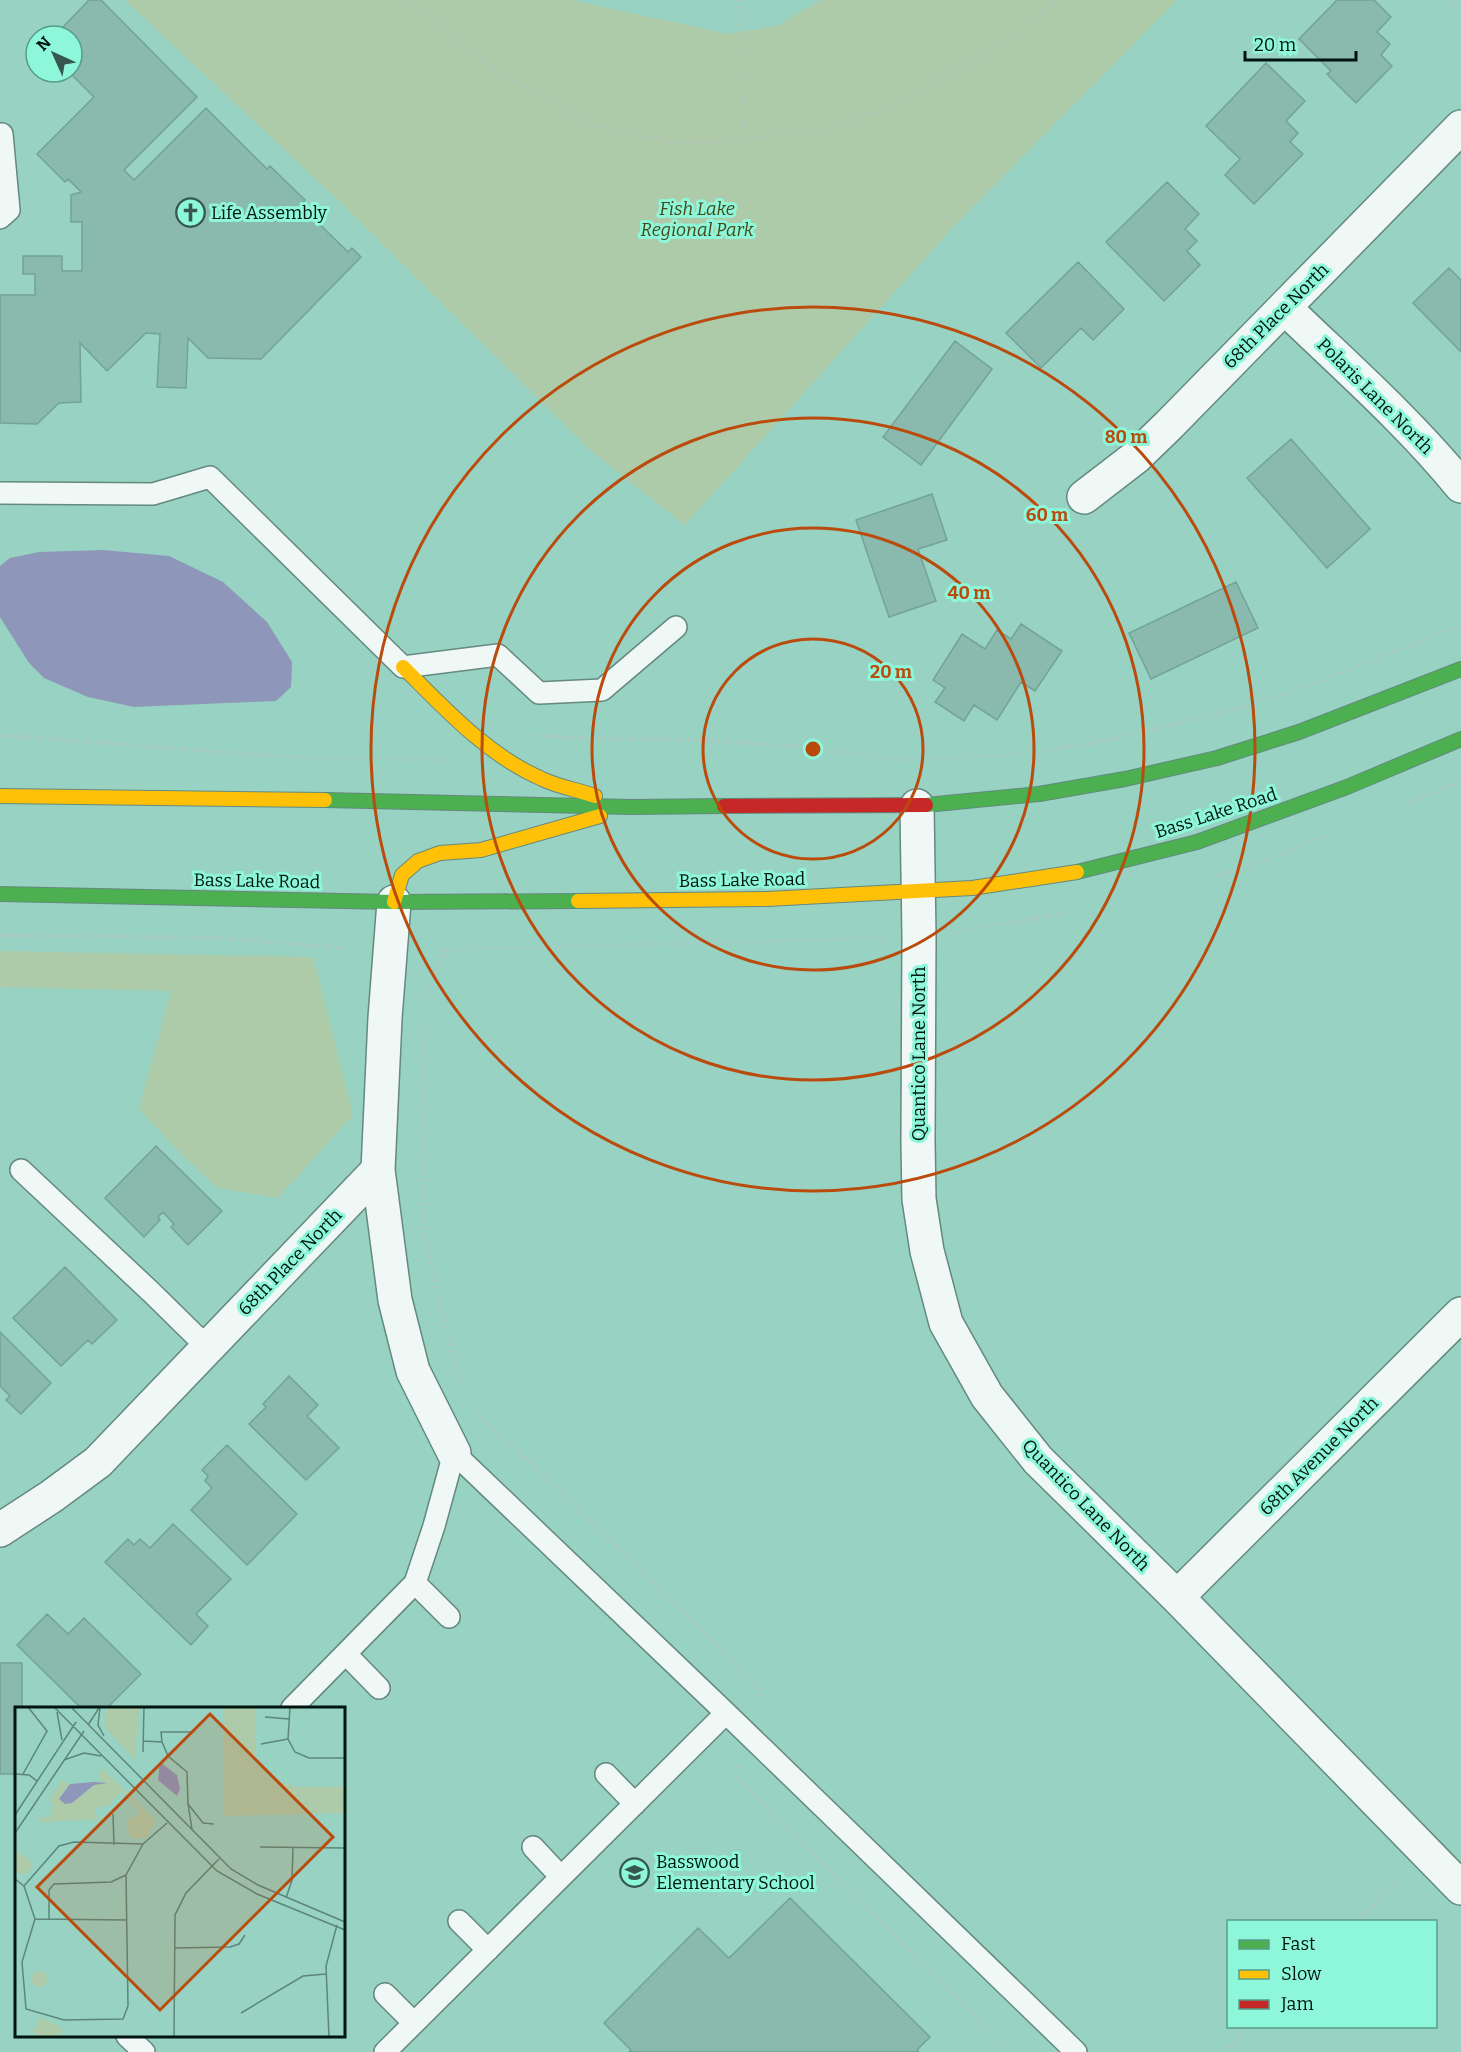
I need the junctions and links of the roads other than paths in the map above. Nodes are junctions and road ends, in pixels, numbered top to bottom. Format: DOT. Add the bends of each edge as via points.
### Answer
graph roads {
  1 [pos="1461,127"];
  2 [pos="2,134"];
  3 [pos="0,218"];
  4 [pos="1286,308"];
  5 [pos="1461,486"];
  6 [pos="0,493"];
  7 [pos="1084,497"];
  8 [pos="676,627"];
  9 [pos="403,667"];
  10 [pos="1461,669"];
  11 [pos="1461,739"];
  12 [pos="33,782"];
  13 [pos="0,796"];
  14 [pos="109,796"];
  15 [pos="917,806"];
  16 [pos="631,807"];
  17 [pos="917,891"];
  18 [pos="0,894"];
  19 [pos="394,902"];
  20 [pos="21,1170"];
  21 [pos="378,1170"];
  22 [pos="1461,1314"];
  23 [pos="208,1348"];
  24 [pos="454,1453"];
  25 [pos="0,1530"];
  26 [pos="415,1583"];
  27 [pos="1176,1597"];
  28 [pos="450,1617"];
  29 [pos="346,1654"];
  30 [pos="379,1688"];
  31 [pos="293,1707"];
  32 [pos="726,1713"];
  33 [pos="606,1774"];
  34 [pos="635,1804"];
  35 [pos="533,1847"];
  36 [pos="561,1876"];
  37 [pos="1461,1888"];
  38 [pos="459,1921"];
  39 [pos="488,1950"];
  40 [pos="385,1994"];
  41 [pos="414,2023"];
  42 [pos="128,2037"];
  43 [pos="144,2052"];
  44 [pos="385,2052"];
  45 [pos="1076,2052"];
  1 -- 4 [label="street, 68th Place North"];
  2 -- 3 [label="lane" via="9,210"];
  4 -- 5 [label="street, Polaris Lane North" via="1406,425"];
  4 -- 7 [label="street, 68th Place North" via="1136,457"];
  6 -- 9 [label="lane" via="153,494 210,477"];
  8 -- 9 [label="lane" via="602,690 539,693 498,655"];
  9 -- 16 [label="main road" via="488,747 542,779"];
  10 -- 15 [label="main road" via="1299,732 1217,758 1040,794"];
  11 -- 17 [label="main road, Bass Lake Road" via="1347,787 1197,842 1069,874 972,888"];
  12 -- 14 [label="main road"];
  13 -- 14 [label="main road"];
  14 -- 16 [label="main road"];
  15 -- 16 [label="main road"];
  15 -- 17 [label="street, Quantico Lane North"];
  16 -- 19 [label="main road" via="481,850 440,853 418,861 402,875"];
  17 -- 19 [label="main road, Bass Lake Road" via="767,899"];
  17 -- 27 [label="street, Quantico Lane North" via="919,1199 927,1251 946,1323 987,1396 1038,1460"];
  18 -- 19 [label="main road, Bass Lake Road"];
  19 -- 21 [label="street"];
  20 -- 23 [label="lane"];
  21 -- 23 [label="street, 68th Place North"];
  21 -- 24 [label="street" via="395,1300 413,1371"];
  22 -- 27 [label="street, 68th Avenue North"];
  23 -- 25 [label="street, 68th Place North" via="98,1462"];
  24 -- 26 [label="lane"];
  24 -- 32 [label="lane"];
  26 -- 28 [label="lane"];
  26 -- 29 [label="lane"];
  27 -- 37 [label="street, Quantico Lane North"];
  29 -- 30 [label="lane"];
  29 -- 31 [label="lane"];
  32 -- 34 [label="lane"];
  32 -- 45 [label="lane"];
  33 -- 34 [label="lane"];
  34 -- 36 [label="lane"];
  35 -- 36 [label="lane"];
  36 -- 39 [label="lane"];
  38 -- 39 [label="lane"];
  39 -- 41 [label="lane"];
  40 -- 41 [label="lane"];
  41 -- 44 [label="lane"];
  42 -- 43 [label="lane"];
}
